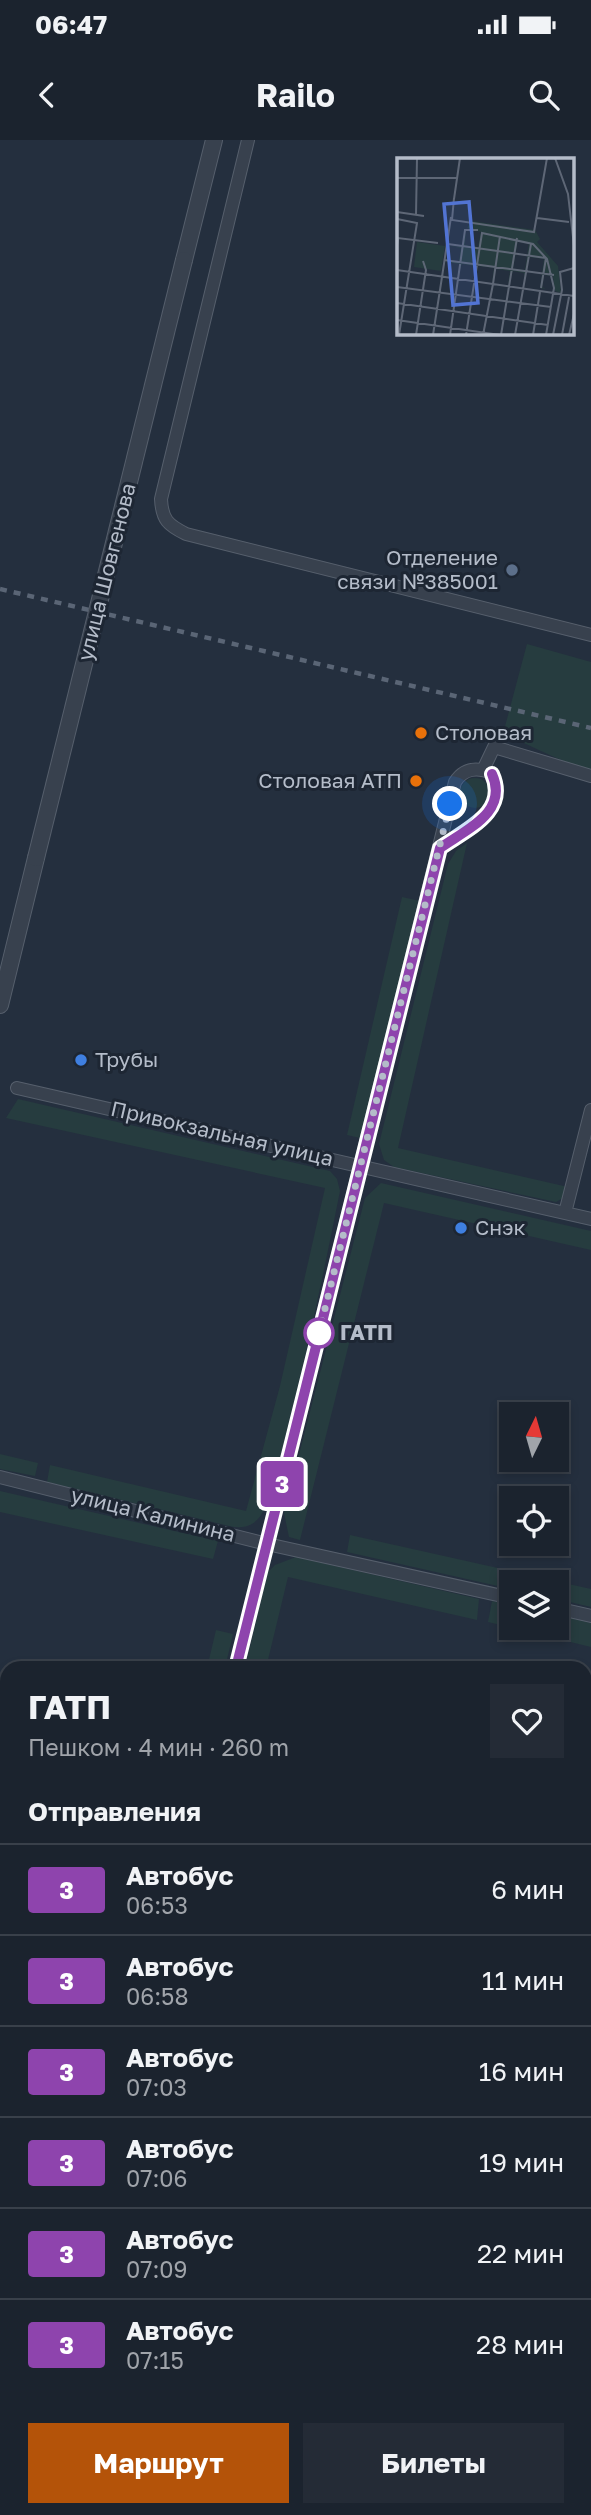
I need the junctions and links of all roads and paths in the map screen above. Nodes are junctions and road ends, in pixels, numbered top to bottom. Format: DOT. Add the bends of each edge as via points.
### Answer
graph roads {
  1 [pos="214,140"];
  2 [pos="248,140"];
  3 [pos="591,635"];
  4 [pos="483,770"];
  5 [pos="591,776"];
  6 [pos="440,848"];
  7 [pos="0,1005"];
  8 [pos="17,1088"];
  9 [pos="591,1110"];
  10 [pos="359,1165"];
  11 [pos="565,1213"];
  12 [pos="591,1219"];
  13 [pos="0,1477"];
  14 [pos="267,1544"];
  15 [pos="499,1595"];
  16 [pos="569,1611"];
  17 [pos="591,1616"];
  18 [pos="238,1661"];
  1 -- 7 [label="street, улица Шовгенова, bridge"];
  2 -- 3 [label="street" via="161,499 167,525 186,534"];
  4 -- 5 [label="street" via="494,747"];
  4 -- 6 [label="street" via="460,773 454,782"];
  4 -- 6 [label="street" via="492,774 497,801 488,813"];
  6 -- 10 [label="street"];
  8 -- 10 [label="street, Привокзальная улица"];
  9 -- 11 [label="street"];
  10 -- 11 [label="street, Привокзальная улица"];
  10 -- 14 [label="street"];
  11 -- 12 [label="street, Привокзальная улица"];
  13 -- 14 [label="street, улица Калинина"];
  14 -- 15 [label="street, улица Калинина"];
  14 -- 18 [label="street"];
  16 -- 17 [label="street"];
}
